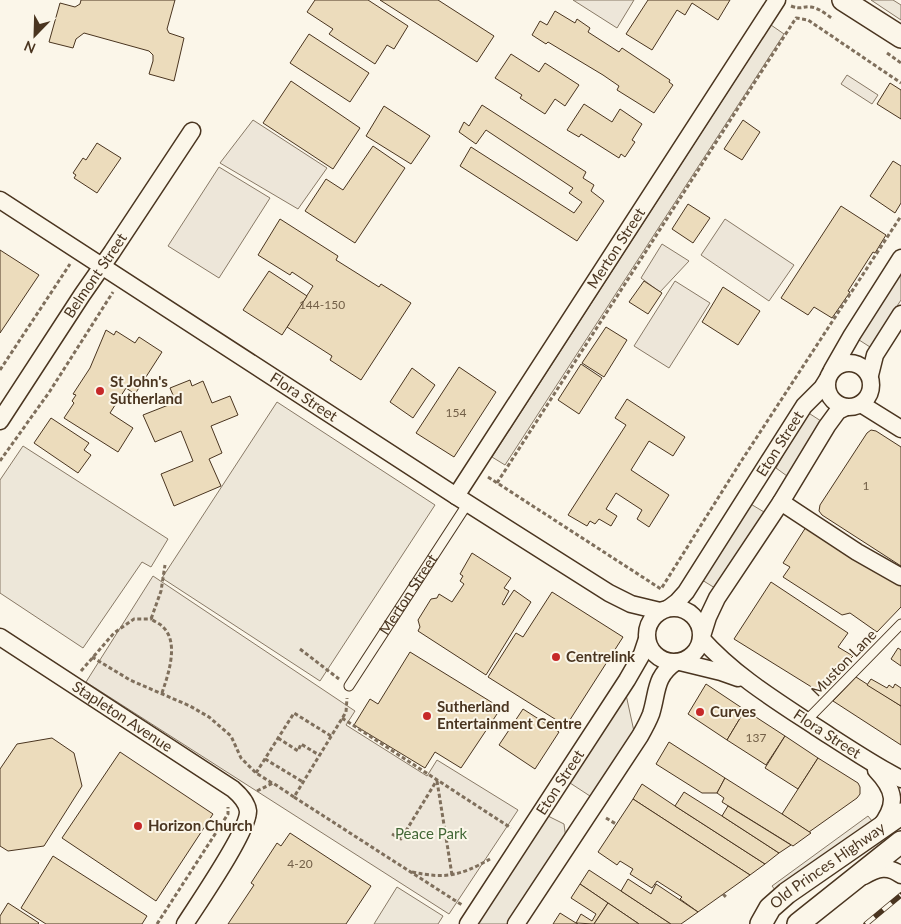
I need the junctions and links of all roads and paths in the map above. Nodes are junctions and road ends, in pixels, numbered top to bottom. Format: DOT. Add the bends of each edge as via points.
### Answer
graph roads {
  1 [pos="777,0"];
  2 [pos="843,0"];
  3 [pos="802,9"];
  4 [pos="839,23"];
  5 [pos="901,37"];
  6 [pos="886,53"];
  7 [pos="901,62"];
  8 [pos="901,83"];
  9 [pos="192,131"];
  10 [pos="0,200"];
  11 [pos="901,216"];
  12 [pos="901,258"];
  13 [pos="97,273"];
  14 [pos="901,314"];
  15 [pos="0,370"];
  16 [pos="870,375"];
  17 [pos="829,376"];
  18 [pos="853,405"];
  19 [pos="0,421"];
  20 [pos="901,429"];
  21 [pos="0,461"];
  22 [pos="484,474"];
  23 [pos="496,483"];
  24 [pos="462,500"];
  25 [pos="781,502"];
  26 [pos="165,565"];
  27 [pos="901,577"];
  28 [pos="609,593"];
  29 [pos="664,610"];
  30 [pos="151,619"];
  31 [pos="901,624"];
  32 [pos="0,637"];
  33 [pos="647,637"];
  34 [pos="701,637"];
  35 [pos="300,649"];
  36 [pos="92,657"];
  37 [pos="678,662"];
  38 [pos="71,684"];
  39 [pos="349,686"];
  40 [pos="755,687"];
  41 [pos="162,693"];
  42 [pos="342,718"];
  43 [pos="807,720"];
  44 [pos="331,736"];
  45 [pos="278,738"];
  46 [pos="858,754"];
  47 [pos="319,755"];
  48 [pos="265,759"];
  49 [pos="256,773"];
  50 [pos="901,779"];
  51 [pos="437,780"];
  52 [pos="303,782"];
  53 [pos="273,783"];
  54 [pos="294,797"];
  55 [pos="244,799"];
  56 [pos="901,814"];
  57 [pos="512,828"];
  58 [pos="877,831"];
  59 [pos="392,834"];
  60 [pos="901,842"];
  61 [pos="492,858"];
  62 [pos="410,872"];
  63 [pos="452,875"];
  64 [pos="901,875"];
  65 [pos="722,894"];
  66 [pos="727,898"];
  67 [pos="781,898"];
  68 [pos="824,902"];
  69 [pos="471,919"];
  70 [pos="157,924"];
  71 [pos="185,924"];
  72 [pos="516,924"];
  73 [pos="761,924"];
  74 [pos="798,924"];
  1 -- 24 [label="street, Merton Street"];
  2 -- 5 [label="street"];
  3 -- 4 [label="path" via="816,8"];
  6 -- 7 [label="path"];
  8 -- 23 [label="path" via="808,20 796,18"];
  9 -- 13 [label="street, Belmont Street"];
  10 -- 13 [label="street, Flora Street"];
  11 -- 23 [label="path" via="661,589"];
  12 -- 17 [label="street, Eton Street"];
  13 -- 15 [label="path" via="70,264"];
  13 -- 19 [label="street, Belmont Street"];
  13 -- 21 [label="path" via="113,293"];
  13 -- 24 [label="street, Flora Street" via="336,417"];
  14 -- 16 [label="street" via="875,355"];
  16 -- 17 [label="street" via="862,366 851,362 839,364"];
  16 -- 18 [label="street" via="870,395"];
  17 -- 18 [label="street" via="829,395 836,403"];
  17 -- 29 [label="street, Eton Street" via="800,413 686,592"];
  18 -- 20 [label="street"];
  18 -- 25 [label="street, Eton Street" via="838,411"];
  22 -- 23 [label="path"];
  24 -- 28 [label="street, Flora Street"];
  24 -- 39 [label="lane, Merton Street"];
  25 -- 27 [label="street"];
  25 -- 34 [label="street, Eton Street" via="717,598"];
  26 -- 30 [label="path" via="161,591"];
  28 -- 29 [label="street, Flora Street" via="631,604"];
  28 -- 33 [label="street, Flora Street" via="633,615"];
  29 -- 33 [label="street" via="650,621"];
  29 -- 34 [label="street" via="681,608 692,614 699,624"];
  30 -- 36 [label="path" via="134,619 114,633"];
  30 -- 41 [label="path" via="165,628 172,646 171,664"];
  31 -- 43 [label="lane, Muston Lane"];
  32 -- 38 [label="street, Stapleton Avenue"];
  33 -- 37 [label="street" via="650,649 657,657"];
  33 -- 69 [label="street, Eton Street" via="642,654 627,680"];
  34 -- 37 [label="street" via="692,655"];
  34 -- 40 [label="street, Flora Street" via="721,659"];
  35 -- 39 [label="path"];
  36 -- 38 [label="path"];
  36 -- 41 [label="path" via="130,680"];
  37 -- 40 [label="street, Flora Street" via="721,672"];
  37 -- 72 [label="street" via="658,681 650,717 640,736"];
  38 -- 55 [label="street, Stapleton Avenue"];
  39 -- 42 [label="path" via="346,712"];
  40 -- 43 [label="street, Flora Street"];
  41 -- 49 [label="path" via="209,717 231,736 241,758"];
  42 -- 44 [label="path"];
  42 -- 51 [label="path"];
  43 -- 46 [label="street, Flora Street"];
  44 -- 45 [label="path" via="294,713"];
  44 -- 47 [label="path"];
  45 -- 47 [label="path" via="298,751 301,744"];
  45 -- 48 [label="path"];
  46 -- 50 [label="street, Flora Street"];
  46 -- 58 [label="street" via="883,777 893,794 891,809"];
  47 -- 52 [label="path"];
  48 -- 49 [label="path"];
  48 -- 52 [label="path"];
  49 -- 53 [label="path"];
  51 -- 57 [label="path"];
  51 -- 59 [label="path" via="401,839"];
  51 -- 63 [label="path"];
  52 -- 54 [label="path"];
  53 -- 54 [label="path"];
  53 -- 55 [label="path"];
  54 -- 62 [label="path"];
  55 -- 70 [label="path" via="228,807 228,814"];
  55 -- 71 [label="street" via="248,811 245,825"];
  56 -- 58 [label="street, Old Princes Highway"];
  58 -- 67 [label="street, Old Princes Highway"];
  60 -- 68 [label="street, Old Princes Highway"];
  61 -- 63 [label="path"];
  62 -- 63 [label="path"];
  62 -- 69 [label="path"];
  64 -- 68 [label="street" via="888,868 876,869"];
  65 -- 66 [label="path"];
  67 -- 68 [label="street" via="775,905 776,914 790,922"];
  67 -- 73 [label="street, Old Princes Highway" via="770,908"];
  68 -- 74 [label="street, Old Princes Highway"];
}
